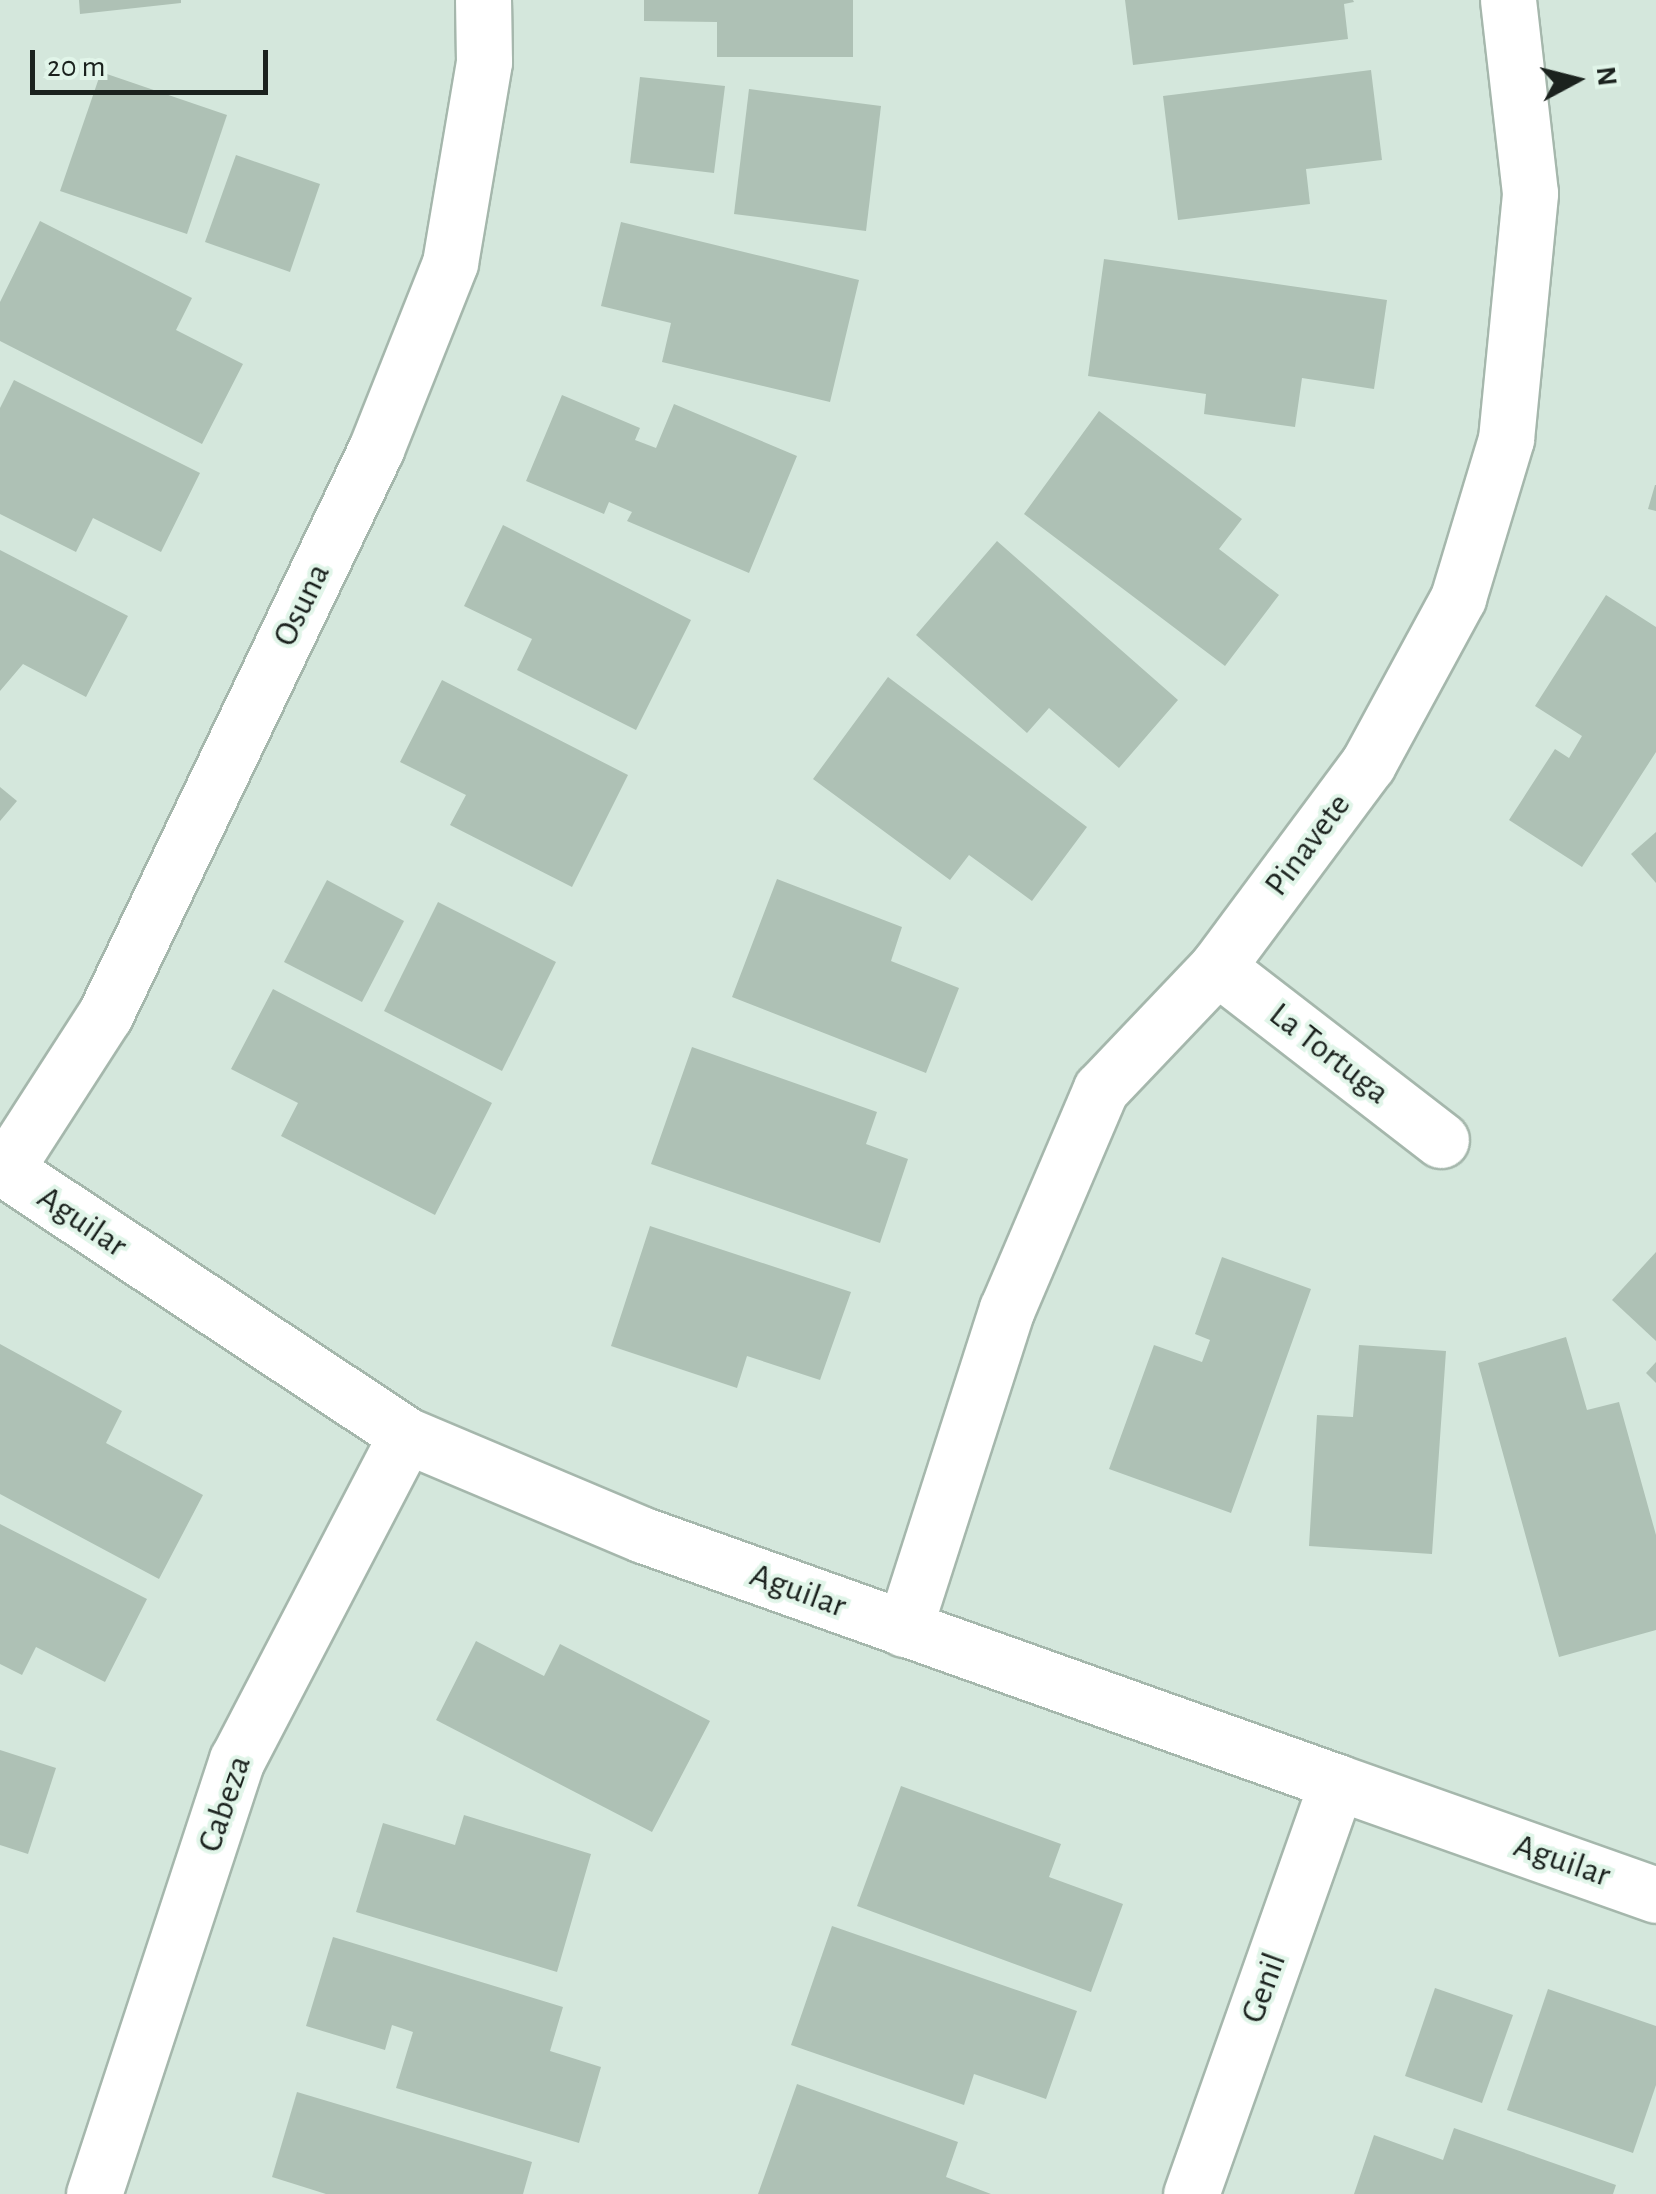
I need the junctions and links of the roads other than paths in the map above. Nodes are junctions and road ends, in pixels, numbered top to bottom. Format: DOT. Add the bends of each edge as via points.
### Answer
graph roads {
  1 [pos="483,0"];
  2 [pos="1508,0"];
  3 [pos="1217,967"];
  4 [pos="1441,1140"];
  5 [pos="3,1168"];
  6 [pos="406,1434"];
  7 [pos="904,1629"];
  8 [pos="1337,1782"];
  9 [pos="1656,1894"];
  10 [pos="94,2194"];
  11 [pos="1191,2194"];
  1 -- 5 [label="street, Osuna" via="484,62 450,263 376,449 106,1015"];
  2 -- 3 [label="street, Pinavete" via="1530,194 1506,439 1458,598 1368,764"];
  3 -- 4 [label="street, La Tortuga"];
  3 -- 7 [label="street, Pinavete" via="1101,1089 1008,1308"];
  5 -- 6 [label="street, Aguilar"];
  6 -- 7 [label="street, Aguilar" via="643,1535"];
  6 -- 10 [label="street, Cabeza" via="236,1760"];
  7 -- 8 [label="street, Aguilar"];
  8 -- 9 [label="street, Aguilar"];
  8 -- 11 [label="street, Genil"];
}
